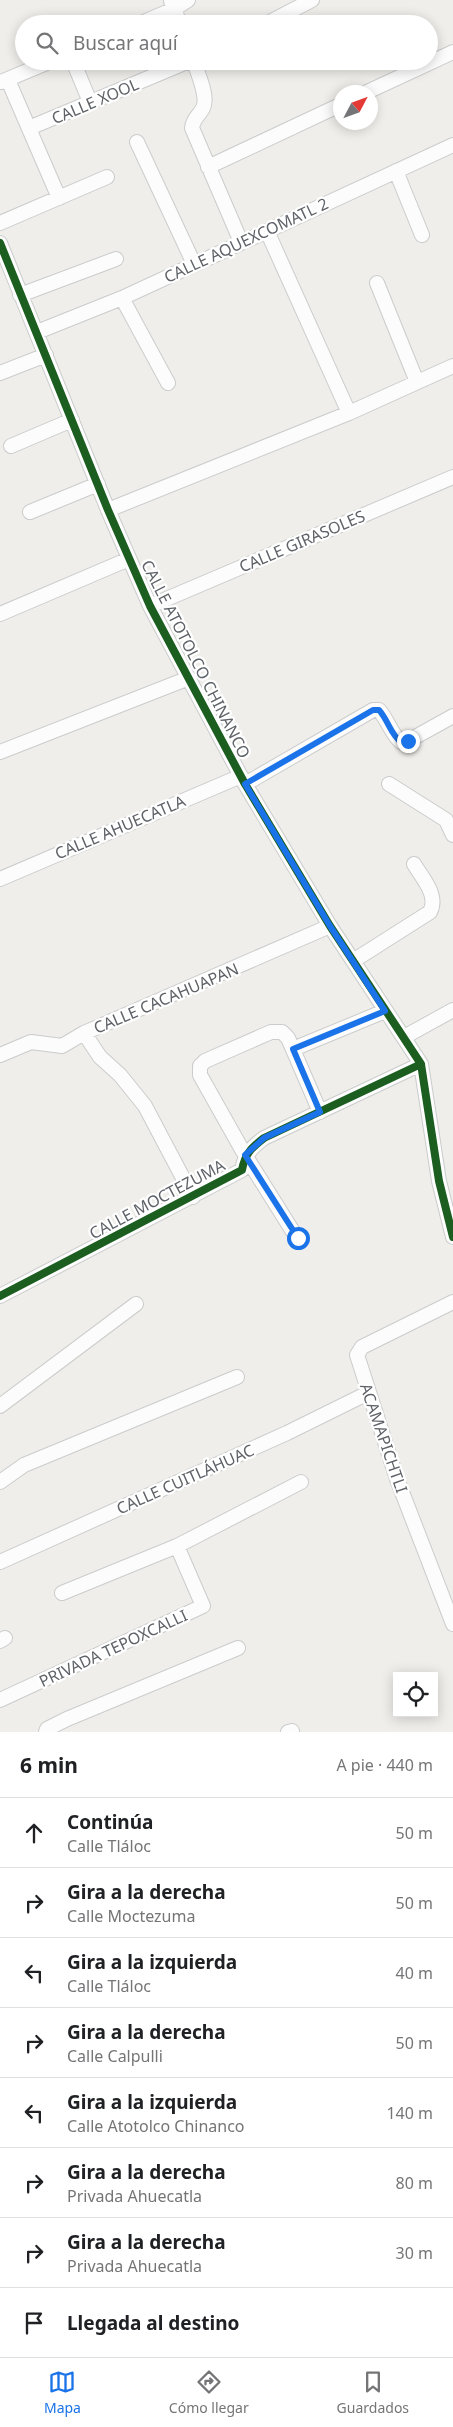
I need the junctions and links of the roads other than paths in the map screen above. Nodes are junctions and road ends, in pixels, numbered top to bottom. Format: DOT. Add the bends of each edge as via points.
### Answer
graph roads {
  1 [pos="188,0"];
  2 [pos="312,0"];
  3 [pos="172,4"];
  4 [pos="154,15"];
  5 [pos="283,15"];
  6 [pos="453,52"];
  7 [pos="438,59"];
  8 [pos="30,70"];
  9 [pos="78,70"];
  10 [pos="167,70"];
  11 [pos="196,70"];
  12 [pos="414,70"];
  13 [pos="4,81"];
  14 [pos="378,87"];
  15 [pos="90,102"];
  16 [pos="333,108"];
  17 [pos="29,128"];
  18 [pos="137,142"];
  19 [pos="453,145"];
  20 [pos="208,167"];
  21 [pos="396,171"];
  22 [pos="107,177"];
  23 [pos="59,198"];
  24 [pos="0,223"];
  25 [pos="266,231"];
  26 [pos="422,235"];
  27 [pos="241,242"];
  28 [pos="0,243"];
  29 [pos="116,259"];
  30 [pos="194,264"];
  31 [pos="377,284"];
  32 [pos="20,295"];
  33 [pos="122,298"];
  34 [pos="38,332"];
  35 [pos="46,355"];
  36 [pos="453,366"];
  37 [pos="0,373"];
  38 [pos="417,382"];
  39 [pos="168,383"];
  40 [pos="349,413"];
  41 [pos="72,420"];
  42 [pos="11,446"];
  43 [pos="453,477"];
  44 [pos="98,484"];
  45 [pos="108,510"];
  46 [pos="30,512"];
  47 [pos="129,559"];
  48 [pos="150,606"];
  49 [pos="0,614"];
  50 [pos="189,678"];
  51 [pos="453,716"];
  52 [pos="0,752"];
  53 [pos="243,780"];
  54 [pos="389,784"];
  55 [pos="453,835"];
  56 [pos="414,864"];
  57 [pos="0,879"];
  58 [pos="330,926"];
  59 [pos="353,961"];
  60 [pos="453,1010"];
  61 [pos="385,1011"];
  62 [pos="84,1033"];
  63 [pos="404,1037"];
  64 [pos="293,1049"];
  65 [pos="0,1055"];
  66 [pos="421,1064"];
  67 [pos="320,1112"];
  68 [pos="245,1155"];
  69 [pos="193,1198"];
  70 [pos="453,1237"];
  71 [pos="298,1238"];
  72 [pos="0,1296"];
  73 [pos="453,1302"];
  74 [pos="136,1304"];
  75 [pos="236,1377"];
  76 [pos="368,1393"];
  77 [pos="0,1406"];
  78 [pos="0,1482"];
  79 [pos="301,1482"];
  80 [pos="177,1546"];
  81 [pos="0,1562"];
  82 [pos="62,1593"];
  83 [pos="453,1624"];
  84 [pos="238,1648"];
  85 [pos="0,1700"];
  86 [pos="46,1732"];
  1 -- 3 [label="street"];
  2 -- 5 [label="street"];
  3 -- 4 [label="street"];
  6 -- 7 [label="street"];
  8 -- 13 [label="street"];
  9 -- 15 [label="street"];
  10 -- 15 [label="street, CALLE XOOL"];
  11 -- 20 [label="street" via="205,101 193,120 192,128"];
  12 -- 14 [label="street"];
  13 -- 17 [label="street"];
  15 -- 17 [label="street, CALLE XOOL"];
  16 -- 20 [label="street"];
  17 -- 23 [label="street"];
  18 -- 30 [label="street"];
  19 -- 21 [label="street, CALLE AQUEXCOMATL 2"];
  20 -- 27 [label="street"];
  21 -- 25 [label="street, CALLE AQUEXCOMATL 2"];
  21 -- 26 [label="street"];
  22 -- 23 [label="street"];
  23 -- 24 [label="street"];
  25 -- 27 [label="street, CALLE AQUEXCOMATL 2"];
  25 -- 40 [label="street"];
  27 -- 30 [label="street, CALLE AQUEXCOMATL 2"];
  28 -- 32 [label="street, CALLE ATOTOLCO CHINANCO"];
  29 -- 32 [label="street"];
  30 -- 33 [label="street, CALLE AQUEXCOMATL 2"];
  31 -- 38 [label="street"];
  32 -- 34 [label="street, CALLE ATOTOLCO CHINANCO"];
  33 -- 34 [label="street, CALLE AQUEXCOMATL 2"];
  33 -- 39 [label="street"];
  34 -- 35 [label="street, CALLE ATOTOLCO CHINANCO"];
  35 -- 37 [label="street"];
  35 -- 41 [label="street, CALLE ATOTOLCO CHINANCO"];
  36 -- 38 [label="street"];
  38 -- 40 [label="street"];
  40 -- 45 [label="street"];
  41 -- 42 [label="street"];
  41 -- 44 [label="street, CALLE ATOTOLCO CHINANCO"];
  43 -- 48 [label="street, CALLE GIRASOLES"];
  44 -- 45 [label="street, CALLE ATOTOLCO CHINANCO"];
  44 -- 46 [label="street"];
  45 -- 47 [label="street, CALLE ATOTOLCO CHINANCO"];
  47 -- 48 [label="street, CALLE ATOTOLCO CHINANCO"];
  47 -- 49 [label="street"];
  48 -- 50 [label="street, CALLE ATOTOLCO CHINANCO"];
  50 -- 52 [label="street"];
  50 -- 53 [label="street, CALLE ATOTOLCO CHINANCO"];
  51 -- 53 [label="street, CALLE AHUECATLA" via="401,742 379,710 373,710"];
  53 -- 57 [label="street, CALLE AHUECATLA"];
  53 -- 58 [label="street, CALLE ATOTOLCO CHINANCO"];
  54 -- 55 [label="street" via="446,820"];
  56 -- 59 [label="street" via="433,896 430,912"];
  58 -- 59 [label="street, CALLE ATOTOLCO CHINANCO"];
  58 -- 62 [label="street, CALLE CACAHUAPAN"];
  59 -- 61 [label="street, CALLE ATOTOLCO CHINANCO"];
  60 -- 63 [label="street"];
  61 -- 63 [label="street, CALLE ATOTOLCO CHINANCO"];
  61 -- 64 [label="street"];
  62 -- 65 [label="street, CALLE CACAHUAPAN" via="62,1046 31,1042"];
  62 -- 69 [label="street" via="100,1057 120,1075 145,1106"];
  63 -- 66 [label="street, CALLE ATOTOLCO CHINANCO"];
  64 -- 67 [label="street"];
  64 -- 68 [label="street" via="282,1032 271,1032 200,1066 200,1075"];
  66 -- 67 [label="street, CALLE MOCTEZUMA"];
  66 -- 70 [label="street, CALLE ATOTOLCO CHINANCO" via="439,1181"];
  67 -- 68 [label="street, CALLE MOCTEZUMA" via="264,1138"];
  68 -- 69 [label="street, CALLE MOCTEZUMA" via="242,1170"];
  68 -- 71 [label="street"];
  69 -- 72 [label="street, CALLE MOCTEZUMA"];
  73 -- 76 [label="street, ACAMAPICHTLI" via="362,1347 357,1355"];
  74 -- 77 [label="street"];
  75 -- 78 [label="street" via="24,1465"];
  76 -- 81 [label="street, CALLE CUITLÁHUAC" via="287,1433"];
  76 -- 83 [label="street, ACAMAPICHTLI" via="397,1480"];
  79 -- 80 [label="street"];
  80 -- 82 [label="street"];
  80 -- 85 [label="street, PRIVADA TEPOXCALLI" via="203,1606"];
  84 -- 86 [label="street" via="67,1719"];
}
